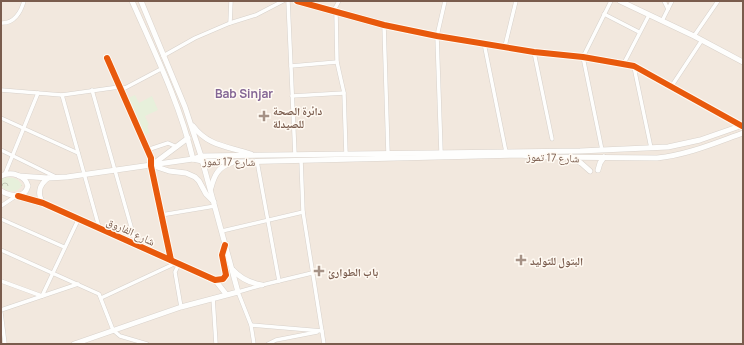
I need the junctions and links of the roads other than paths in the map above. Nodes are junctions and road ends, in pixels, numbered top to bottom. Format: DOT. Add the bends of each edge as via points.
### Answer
graph roads {
  1 [pos="24,1"];
  2 [pos="132,1"];
  3 [pos="141,1"];
  4 [pos="231,1"];
  5 [pos="283,1"];
  6 [pos="288,1"];
  7 [pos="297,1"];
  8 [pos="339,1"];
  9 [pos="445,1"];
  10 [pos="516,1"];
  11 [pos="611,1"];
  12 [pos="620,1"];
  13 [pos="664,1"];
  14 [pos="672,1"];
  15 [pos="718,1"];
  16 [pos="668,9"];
  17 [pos="335,12"];
  18 [pos="604,14"];
  19 [pos="649,15"];
  20 [pos="662,21"];
  21 [pos="1,23"];
  22 [pos="230,23"];
  23 [pos="384,25"];
  24 [pos="639,32"];
  25 [pos="437,36"];
  26 [pos="694,36"];
  27 [pos="702,40"];
  28 [pos="484,44"];
  29 [pos="505,46"];
  30 [pos="534,52"];
  31 [pos="163,56"];
  32 [pos="583,57"];
  33 [pos="107,58"];
  34 [pos="338,62"];
  35 [pos="743,62"];
  36 [pos="623,65"];
  37 [pos="291,66"];
  38 [pos="634,66"];
  39 [pos="162,69"];
  40 [pos="119,87"];
  41 [pos="671,87"];
  42 [pos="1,90"];
  43 [pos="92,90"];
  44 [pos="38,93"];
  45 [pos="344,93"];
  46 [pos="62,95"];
  47 [pos="292,96"];
  48 [pos="1,118"];
  49 [pos="189,121"];
  50 [pos="742,125"];
  51 [pos="23,129"];
  52 [pos="743,134"];
  53 [pos="188,138"];
  54 [pos="552,139"];
  55 [pos="700,140"];
  56 [pos="177,147"];
  57 [pos="651,148"];
  58 [pos="702,148"];
  59 [pos="1,150"];
  60 [pos="148,150"];
  61 [pos="602,150"];
  62 [pos="441,152"];
  63 [pos="506,152"];
  64 [pos="78,153"];
  65 [pos="388,153"];
  66 [pos="346,154"];
  67 [pos="295,155"];
  68 [pos="12,156"];
  69 [pos="604,157"];
  70 [pos="256,158"];
  71 [pos="571,158"];
  72 [pos="193,159"];
  73 [pos="202,159"];
  74 [pos="301,160"];
  75 [pos="236,162"];
  76 [pos="151,166"];
  77 [pos="598,170"];
  78 [pos="116,171"];
  79 [pos="590,171"];
  80 [pos="3,174"];
  81 [pos="86,175"];
  82 [pos="19,176"];
  83 [pos="48,178"];
  84 [pos="57,178"];
  85 [pos="211,189"];
  86 [pos="1,191"];
  87 [pos="17,196"];
  88 [pos="43,203"];
  89 [pos="215,204"];
  90 [pos="1,206"];
  91 [pos="303,212"];
  92 [pos="162,215"];
  93 [pos="79,218"];
  94 [pos="1,219"];
  95 [pos="269,220"];
  96 [pos="99,227"];
  97 [pos="222,231"];
  98 [pos="136,244"];
  99 [pos="225,245"];
  100 [pos="64,247"];
  101 [pos="1,250"];
  102 [pos="171,260"];
  103 [pos="178,263"];
  104 [pos="232,268"];
  105 [pos="53,273"];
  106 [pos="312,273"];
  107 [pos="1,280"];
  108 [pos="215,280"];
  109 [pos="279,281"];
  110 [pos="78,284"];
  111 [pos="262,285"];
  112 [pos="238,292"];
  113 [pos="226,294"];
  114 [pos="42,296"];
  115 [pos="102,298"];
  116 [pos="213,298"];
  117 [pos="181,307"];
  118 [pos="1,310"];
  119 [pos="1,314"];
  120 [pos="251,325"];
  121 [pos="113,330"];
  122 [pos="322,331"];
  123 [pos="276,342"];
  124 [pos="5,344"];
  125 [pos="74,344"];
  126 [pos="147,344"];
  127 [pos="216,344"];
  128 [pos="254,344"];
  129 [pos="268,344"];
  130 [pos="324,344"];
  1 -- 21 [label="street" via="13,21"];
  2 -- 39 [label="main road"];
  3 -- 31 [label="main road"];
  4 -- 22 [label="street"];
  5 -- 22 [label="street" via="256,15"];
  6 -- 37 [label="street"];
  7 -- 17 [label="street"];
  8 -- 17 [label="street"];
  9 -- 25 [label="street"];
  10 -- 29 [label="street"];
  11 -- 18 [label="street"];
  12 -- 19 [label="main road"];
  13 -- 16 [label="street"];
  14 -- 16 [label="street"];
  15 -- 26 [label="street"];
  16 -- 20 [label="street"];
  17 -- 23 [label="street"];
  17 -- 34 [label="street"];
  18 -- 24 [label="street"];
  18 -- 32 [label="street"];
  19 -- 20 [label="main road"];
  19 -- 24 [label="street"];
  20 -- 26 [label="main road"];
  22 -- 31 [label="street" via="195,38"];
  23 -- 25 [label="street"];
  23 -- 65 [label="street"];
  24 -- 36 [label="street"];
  25 -- 28 [label="street"];
  25 -- 62 [label="street"];
  26 -- 27 [label="main road"];
  27 -- 35 [label="main road"];
  27 -- 41 [label="street"];
  28 -- 29 [label="street"];
  28 -- 63 [label="street"];
  29 -- 30 [label="street"];
  30 -- 32 [label="street"];
  30 -- 54 [label="street"];
  31 -- 49 [label="main road"];
  32 -- 36 [label="street"];
  32 -- 61 [label="street"];
  33 -- 40 [label="street"];
  34 -- 37 [label="street"];
  34 -- 45 [label="street"];
  36 -- 38 [label="street"];
  37 -- 47 [label="street"];
  38 -- 41 [label="street"];
  38 -- 57 [label="street"];
  39 -- 40 [label="street" via="125,88"];
  39 -- 53 [label="main road"];
  40 -- 43 [label="street"];
  40 -- 60 [label="street"];
  41 -- 50 [label="street"];
  42 -- 44 [label="street"];
  43 -- 46 [label="street"];
  43 -- 78 [label="street"];
  44 -- 46 [label="street"];
  44 -- 51 [label="street"];
  45 -- 47 [label="street"];
  45 -- 66 [label="street"];
  46 -- 64 [label="street"];
  47 -- 67 [label="street"];
  48 -- 51 [label="street"];
  49 -- 70 [label="main road" via="197,132 213,143"];
  49 -- 73 [label="main road"];
  50 -- 55 [label="main road, شارع 17 تموز"];
  51 -- 64 [label="street"];
  51 -- 68 [label="street"];
  52 -- 58 [label="main road, شارع 17 تموز"];
  53 -- 56 [label="main road"];
  53 -- 72 [label="main road"];
  55 -- 57 [label="main road, شارع 17 تموز"];
  55 -- 58 [label="main road"];
  56 -- 60 [label="street" via="168,143"];
  56 -- 76 [label="main road"];
  57 -- 61 [label="main road, شارع 17 تموز"];
  58 -- 69 [label="main road, شارع 17 تموز" via="668,157"];
  59 -- 68 [label="street"];
  60 -- 76 [label="street"];
  61 -- 63 [label="main road, شارع 17 تموز"];
  62 -- 63 [label="main road, شارع 17 تموز"];
  62 -- 65 [label="main road, شارع 17 تموز"];
  64 -- 81 [label="street"];
  65 -- 66 [label="main road, شارع 17 تموز"];
  66 -- 67 [label="main road, شارع 17 تموز"];
  67 -- 70 [label="main road, شارع 17 تموز"];
  68 -- 80 [label="street"];
  68 -- 84 [label="street"];
  69 -- 71 [label="main road, شارع 17 تموز"];
  69 -- 77 [label="main road"];
  70 -- 73 [label="main road, شارع 17 تموز"];
  70 -- 74 [label="main road, شارع 17 تموز"];
  70 -- 75 [label="main road, شارع 17 تموز"];
  70 -- 95 [label="street"];
  71 -- 74 [label="main road, شارع 17 تموز" via="519,155"];
  71 -- 79 [label="main road"];
  72 -- 73 [label="main road, شارع 17 تموز"];
  72 -- 76 [label="main road"];
  73 -- 75 [label="main road, شارع 17 تموز"];
  73 -- 85 [label="main road"];
  74 -- 91 [label="street"];
  75 -- 85 [label="main road" via="220,169"];
  76 -- 78 [label="main road"];
  76 -- 89 [label="main road" via="195,177"];
  76 -- 92 [label="street"];
  78 -- 81 [label="main road"];
  78 -- 98 [label="street"];
  80 -- 82 [label="main road"];
  81 -- 84 [label="main road"];
  81 -- 96 [label="street"];
  82 -- 83 [label="main road"];
  82 -- 87 [label="main road" via="28,186 25,192"];
  83 -- 84 [label="main road"];
  83 -- 88 [label="main road" via="39,191"];
  85 -- 89 [label="main road"];
  86 -- 87 [label="main road, شارع الفاروق"];
  87 -- 88 [label="main road, شارع الفاروق"];
  87 -- 90 [label="street"];
  88 -- 93 [label="main road, شارع الفاروق"];
  89 -- 92 [label="street"];
  89 -- 97 [label="main road"];
  91 -- 95 [label="street"];
  91 -- 106 [label="street"];
  92 -- 102 [label="street"];
  93 -- 96 [label="main road, شارع الفاروق"];
  93 -- 100 [label="street"];
  94 -- 100 [label="street"];
  95 -- 97 [label="street"];
  95 -- 109 [label="street"];
  96 -- 98 [label="main road, شارع الفاروق"];
  97 -- 99 [label="main road"];
  98 -- 102 [label="main road, شارع الفاروق"];
  99 -- 104 [label="main road"];
  99 -- 108 [label="main road" via="222,254 226,275 223,279"];
  100 -- 105 [label="street"];
  101 -- 105 [label="street"];
  102 -- 103 [label="main road, شارع الفاروق"];
  103 -- 108 [label="main road, شارع الفاروق"];
  103 -- 115 [label="street"];
  103 -- 117 [label="street" via="175,272"];
  104 -- 111 [label="main road" via="245,280"];
  104 -- 112 [label="main road"];
  105 -- 110 [label="street"];
  105 -- 114 [label="street"];
  106 -- 109 [label="street"];
  106 -- 122 [label="street"];
  107 -- 114 [label="street"];
  108 -- 113 [label="main road"];
  109 -- 111 [label="street"];
  110 -- 114 [label="street"];
  110 -- 115 [label="street"];
  111 -- 112 [label="street"];
  112 -- 113 [label="main road"];
  112 -- 120 [label="street"];
  113 -- 116 [label="main road"];
  114 -- 118 [label="street"];
  115 -- 121 [label="street"];
  116 -- 117 [label="main road"];
  116 -- 127 [label="street"];
  117 -- 121 [label="main road"];
  119 -- 124 [label="street"];
  120 -- 122 [label="street"];
  120 -- 128 [label="street"];
  121 -- 125 [label="main road"];
  121 -- 126 [label="street" via="120,336"];
  122 -- 123 [label="street"];
  122 -- 130 [label="street"];
  123 -- 129 [label="street"];
}
